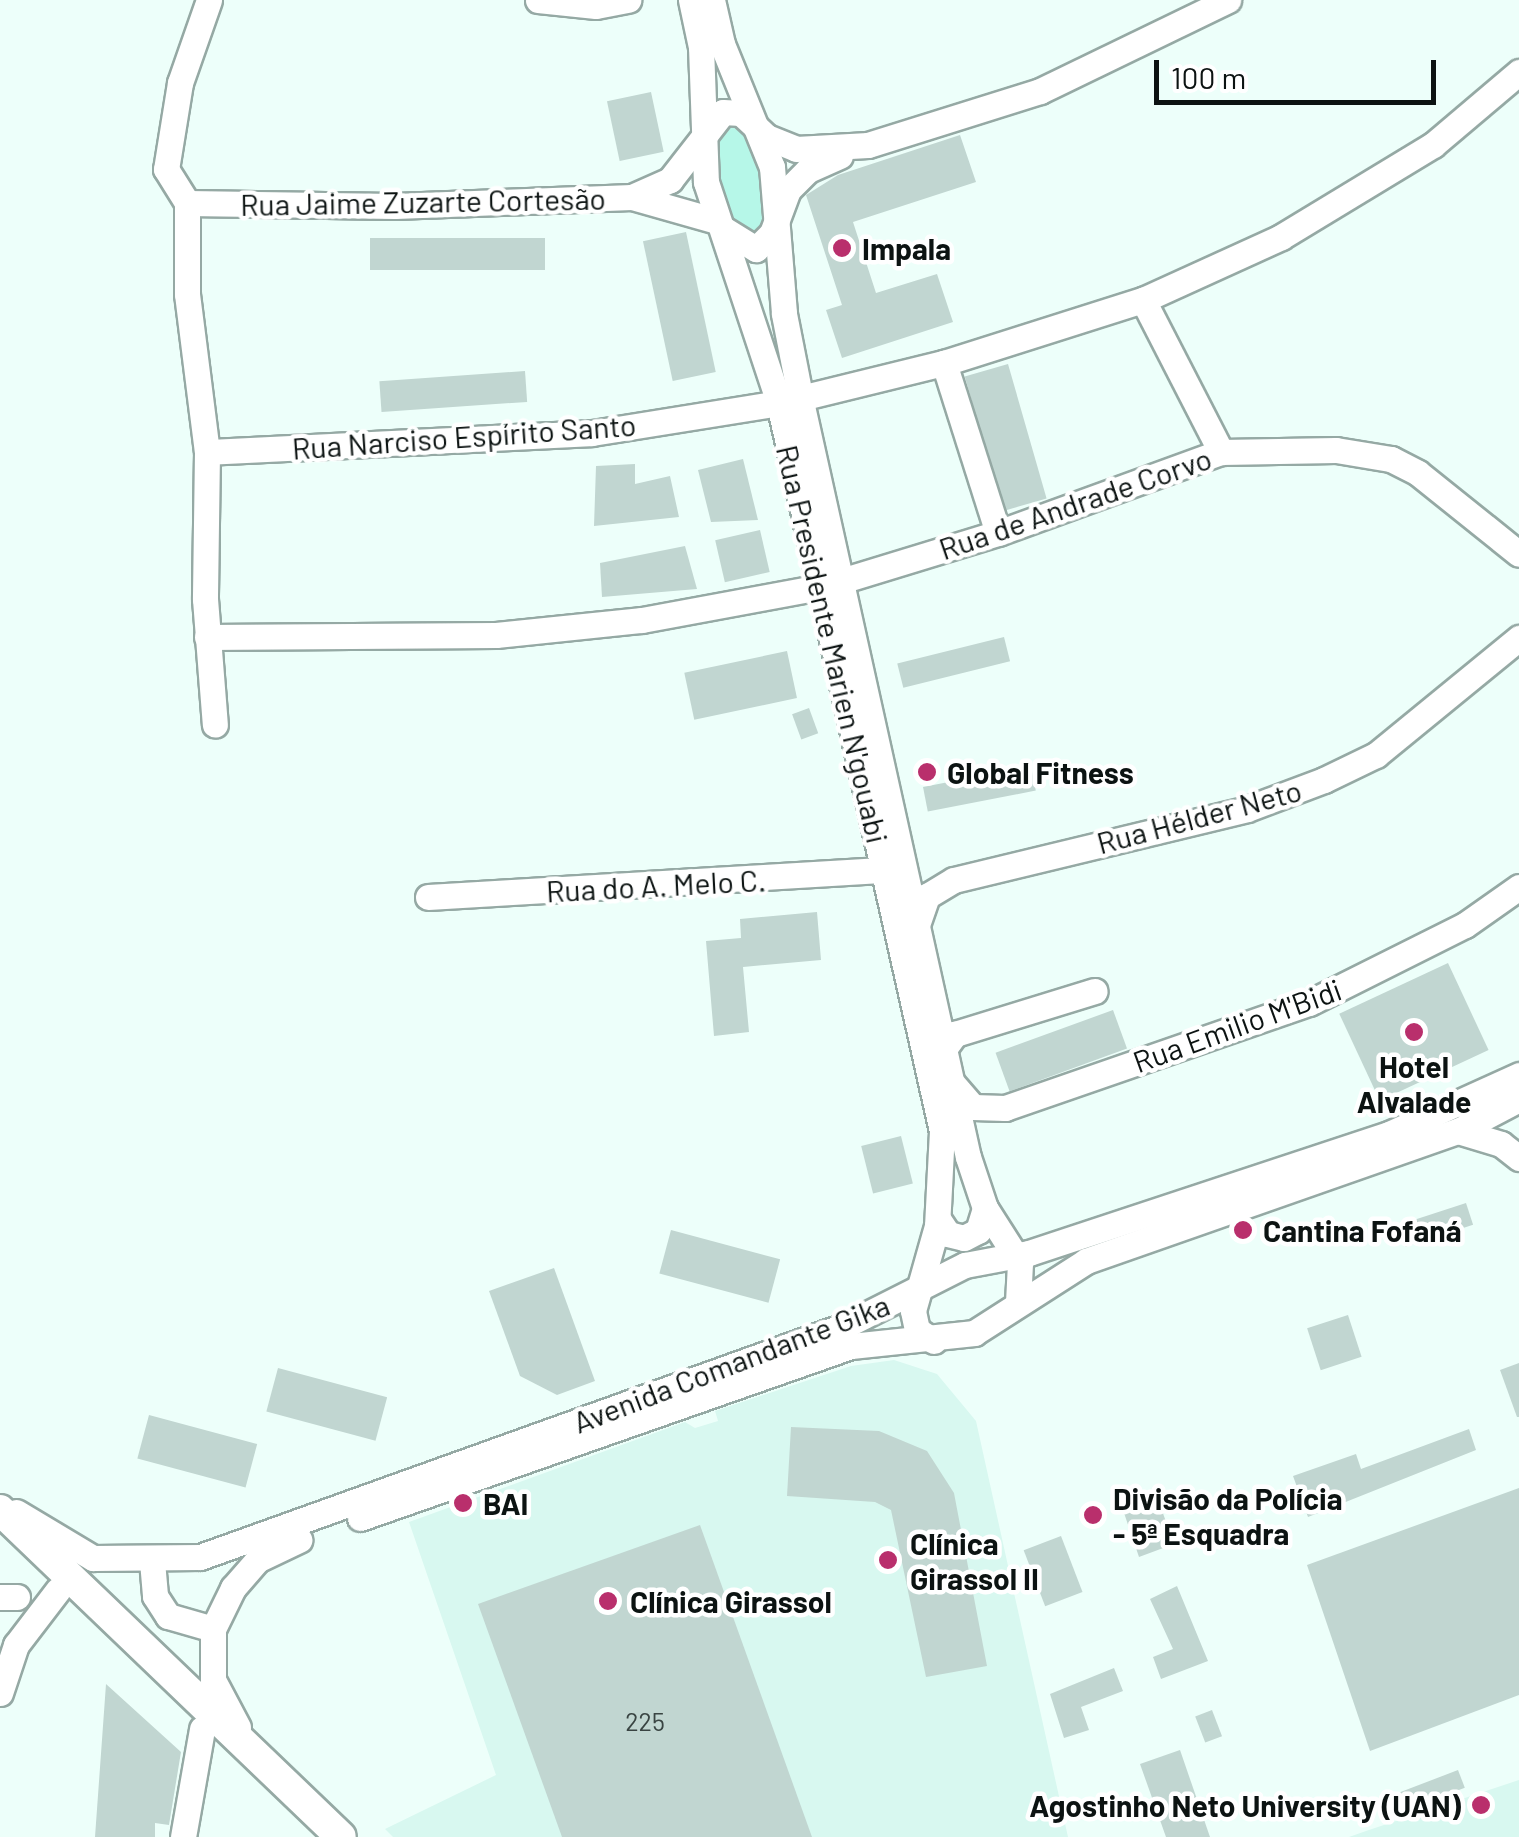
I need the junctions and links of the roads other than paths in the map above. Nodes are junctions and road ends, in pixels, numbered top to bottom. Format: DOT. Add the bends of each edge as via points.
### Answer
graph roads {
  1 [pos="209,0"];
  2 [pos="538,0"];
  3 [pos="628,0"];
  4 [pos="690,0"];
  5 [pos="712,0"];
  6 [pos="1228,0"];
  7 [pos="1519,72"];
  8 [pos="758,126"];
  9 [pos="700,144"];
  10 [pos="868,145"];
  11 [pos="632,197"];
  12 [pos="187,203"];
  13 [pos="778,209"];
  14 [pos="718,222"];
  15 [pos="1143,300"];
  16 [pos="944,363"];
  17 [pos="790,401"];
  18 [pos="207,452"];
  19 [pos="1221,452"];
  20 [pos="998,533"];
  21 [pos="1519,554"];
  22 [pos="831,584"];
  23 [pos="208,637"];
  24 [pos="1519,638"];
  25 [pos="215,725"];
  26 [pos="900,846"];
  27 [pos="885,870"];
  28 [pos="954,880"];
  29 [pos="1519,887"];
  30 [pos="428,897"];
  31 [pos="917,926"];
  32 [pos="1094,991"];
  33 [pos="946,1036"];
  34 [pos="1519,1076"];
  35 [pos="951,1080"];
  36 [pos="1519,1100"];
  37 [pos="1004,1108"];
  38 [pos="1458,1130"];
  39 [pos="968,1157"];
  40 [pos="1519,1158"];
  41 [pos="985,1208"];
  42 [pos="938,1219"];
  43 [pos="1016,1254"];
  44 [pos="916,1292"];
  45 [pos="1018,1302"];
  46 [pos="934,1341"];
  47 [pos="0,1501"];
  48 [pos="0,1510"];
  49 [pos="0,1533"];
  50 [pos="152,1561"];
  51 [pos="58,1590"];
  52 [pos="213,1629"];
  53 [pos="2,1681"];
  54 [pos="202,1729"];
  55 [pos="263,1758"];
  56 [pos="183,1837"];
  57 [pos="318,1837"];
  58 [pos="341,1837"];
  1 -- 12 [label="street" via="166,146 173,188"];
  2 -- 3 [label="street" via="596,6"];
  4 -- 9 [label="street, Rua Presidente Marien N'gouabi" via="701,47"];
  5 -- 8 [label="street, Rua Presidente Marien N'gouabi" via="722,44"];
  6 -- 10 [label="street" via="1040,91"];
  7 -- 15 [label="street, Rua Narciso Espírito Santo" via="1357,197"];
  8 -- 9 [label="street, Rua Jaime Zuzarte Cortesão" via="723,112 707,125"];
  8 -- 10 [label="street" via="796,149"];
  8 -- 13 [label="street, Rua Presidente Marien N'gouabi"];
  9 -- 11 [label="street, Rua Jaime Zuzarte Cortesão" via="670,180"];
  9 -- 14 [label="street, Rua Presidente Marien N'gouabi"];
  10 -- 13 [label="street" via="808,170"];
  11 -- 12 [label="street, Rua Jaime Zuzarte Cortesão" via="396,206"];
  11 -- 14 [label="street"];
  12 -- 18 [label="street" via="187,294"];
  13 -- 14 [label="street" via="772,233 756,249"];
  13 -- 17 [label="street, Rua Presidente Marien N'gouabi"];
  14 -- 17 [label="street, Rua Presidente Marien N'gouabi"];
  15 -- 16 [label="street, Rua Narciso Espírito Santo"];
  15 -- 19 [label="street"];
  16 -- 17 [label="street, Rua Narciso Espírito Santo"];
  16 -- 20 [label="street"];
  17 -- 18 [label="street, Rua Narciso Espírito Santo" via="592,433"];
  17 -- 22 [label="street, Rua Presidente Marien N'gouabi"];
  18 -- 23 [label="street"];
  19 -- 20 [label="street, Rua de Andrade Corvo"];
  19 -- 21 [label="street, Rua de Andrade Corvo" via="1336,450 1390,459 1418,472"];
  20 -- 22 [label="street, Rua de Andrade Corvo"];
  22 -- 23 [label="street, Rua de Andrade Corvo" via="642,620 496,634"];
  22 -- 26 [label="street, Rua Presidente Marien N'gouabi"];
  22 -- 27 [label="street, Rua Presidente Marien N'gouabi"];
  23 -- 25 [label="street"];
  24 -- 28 [label="street, Rua Hélder Neto" via="1376,755 1324,780 1247,809"];
  26 -- 28 [label="street" via="923,877"];
  26 -- 31 [label="street, Rua Presidente Marien N'gouabi"];
  27 -- 30 [label="street, Rua do A. Melo C."];
  27 -- 42 [label="street, Rua Presidente Marien N'gouabi" via="942,1131"];
  28 -- 31 [label="street" via="926,896"];
  29 -- 37 [label="street, Rua Emilio M'Bidi" via="1465,925 1309,1003"];
  31 -- 33 [label="street, Rua Presidente Marien N'gouabi"];
  32 -- 33 [label="street"];
  33 -- 35 [label="street, Rua Presidente Marien N'gouabi"];
  34 -- 43 [label="street, Avenida Comandante Gika" via="1389,1134"];
  35 -- 37 [label="street" via="973,1107"];
  35 -- 39 [label="street, Rua Presidente Marien N'gouabi"];
  36 -- 38 [label="street, Avenida Comandante Gika"];
  37 -- 39 [label="street" via="976,1125"];
  38 -- 40 [label="street" via="1502,1144"];
  38 -- 45 [label="street, Avenida Comandante Gika" via="1086,1261"];
  39 -- 41 [label="street, Rua Presidente Marien N'gouabi"];
  41 -- 42 [label="street" via="978,1231 964,1238 948,1234"];
  41 -- 43 [label="street, Rua Presidente Marien N'gouabi"];
  42 -- 44 [label="street, Rua Presidente Marien N'gouabi"];
  43 -- 44 [label="street, Avenida Comandante Gika" via="964,1264"];
  43 -- 45 [label="street"];
  44 -- 46 [label="street" via="914,1321"];
  44 -- 50 [label="street, Avenida Comandante Gika" via="844,1326 200,1557"];
  45 -- 46 [label="street, Avenida Comandante Gika" via="974,1333"];
  46 -- 52 [label="street, Avenida Comandante Gika" via="850,1346 270,1549 233,1588"];
  47 -- 50 [label="street, Avenida Comandante Gika" via="93,1558"];
  48 -- 55 [label="main road"];
  49 -- 51 [label="main road"];
  50 -- 52 [label="street" via="155,1596 168,1616"];
  51 -- 53 [label="street" via="16,1644"];
  51 -- 54 [label="main road"];
  52 -- 55 [label="street" via="210,1658 221,1701"];
  54 -- 56 [label="street"];
  54 -- 57 [label="main road"];
  55 -- 58 [label="main road"];
}
